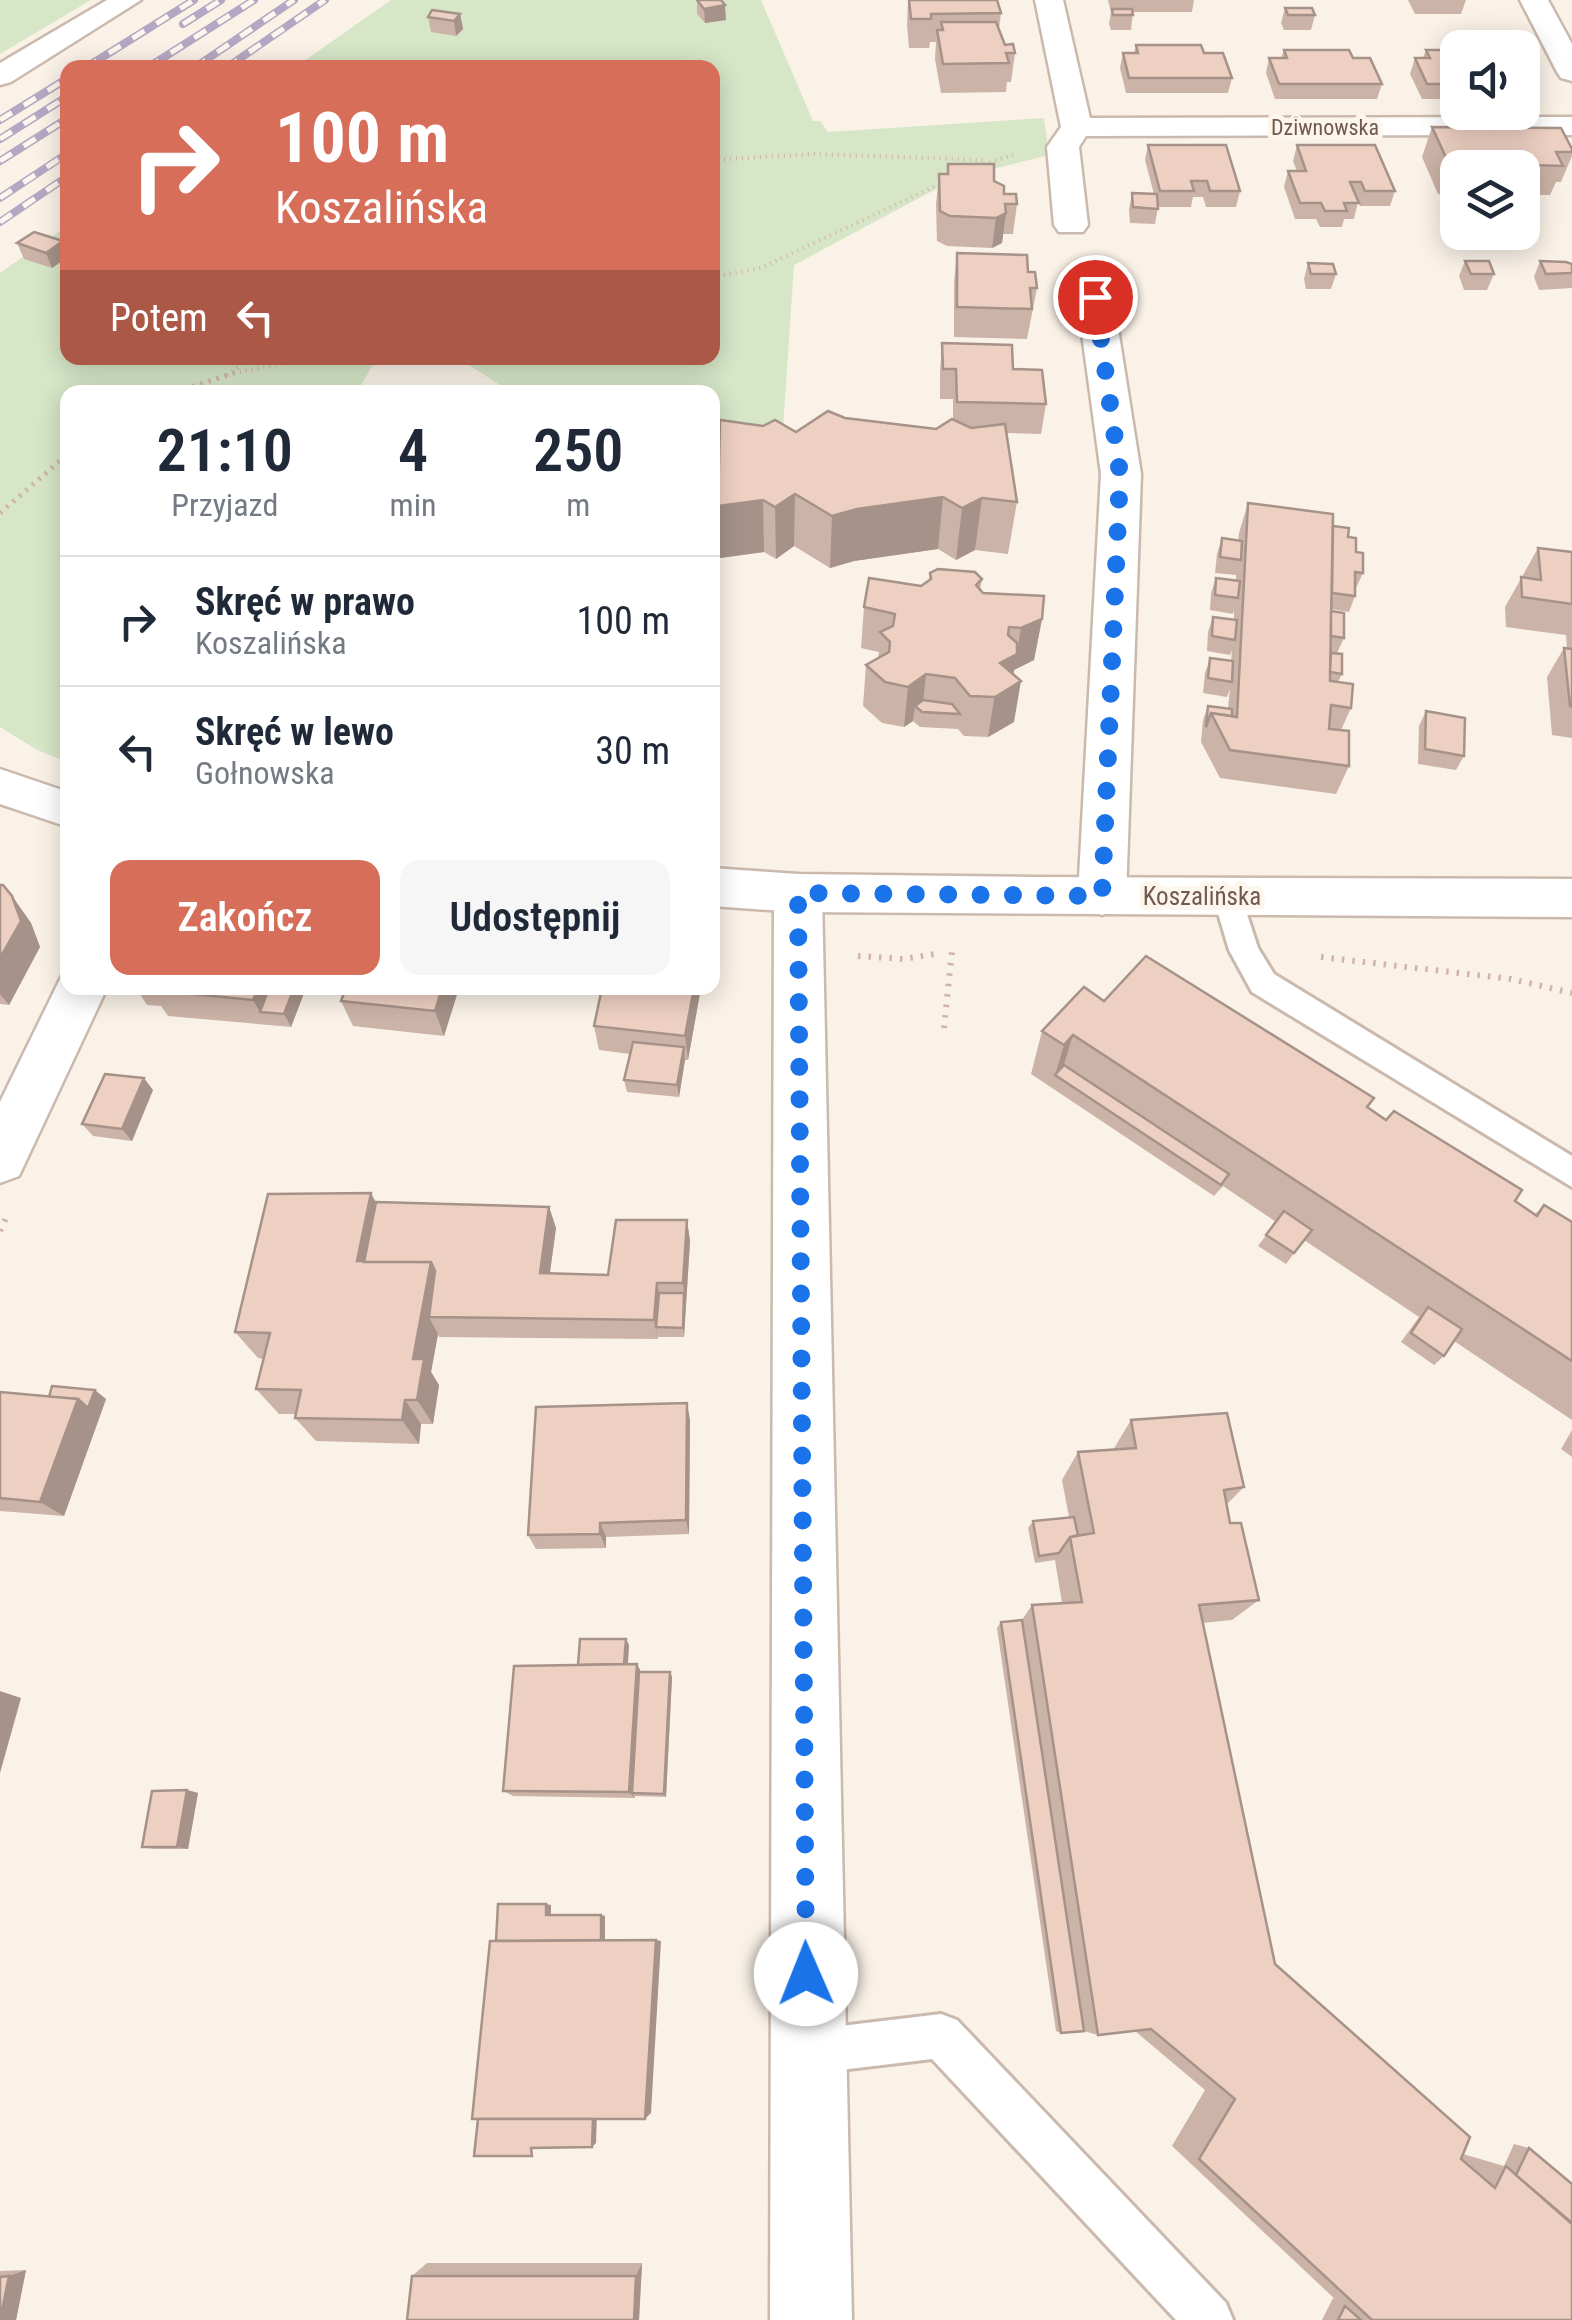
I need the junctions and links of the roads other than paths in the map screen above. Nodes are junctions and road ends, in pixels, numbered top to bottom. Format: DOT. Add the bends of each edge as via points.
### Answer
graph roads {
  1 [pos="128,0"];
  2 [pos="1048,0"];
  3 [pos="1534,0"];
  4 [pos="1572,72"];
  5 [pos="0,76"];
  6 [pos="1572,126"];
  7 [pos="1070,137"];
  8 [pos="1070,226"];
  9 [pos="1095,297"];
  10 [pos="0,786"];
  11 [pos="60,807"];
  12 [pos="720,888"];
  13 [pos="798,893"];
  14 [pos="1102,896"];
  15 [pos="1227,896"];
  16 [pos="1572,898"];
  17 [pos="78,995"];
  18 [pos="0,1159"];
  19 [pos="1572,1173"];
  20 [pos="807,2052"];
  21 [pos="812,2320"];
  22 [pos="1208,2320"];
  1 -- 5 [label="street"];
  2 -- 7 [label="street"];
  3 -- 4 [label="street"];
  6 -- 7 [label="street, Dziwnowska"];
  7 -- 8 [label="street"];
  9 -- 14 [label="street" via="1120,474"];
  10 -- 11 [label="street"];
  12 -- 13 [label="street, Koszalińska"];
  13 -- 14 [label="street, Koszalińska"];
  13 -- 20 [label="street"];
  14 -- 15 [label="street, Koszalińska"];
  15 -- 16 [label="street, Koszalińska"];
  15 -- 19 [label="lane" via="1244,950 1264,983"];
  17 -- 18 [label="street"];
  20 -- 21 [label="street"];
  20 -- 22 [label="lane" via="940,2036"];
}
